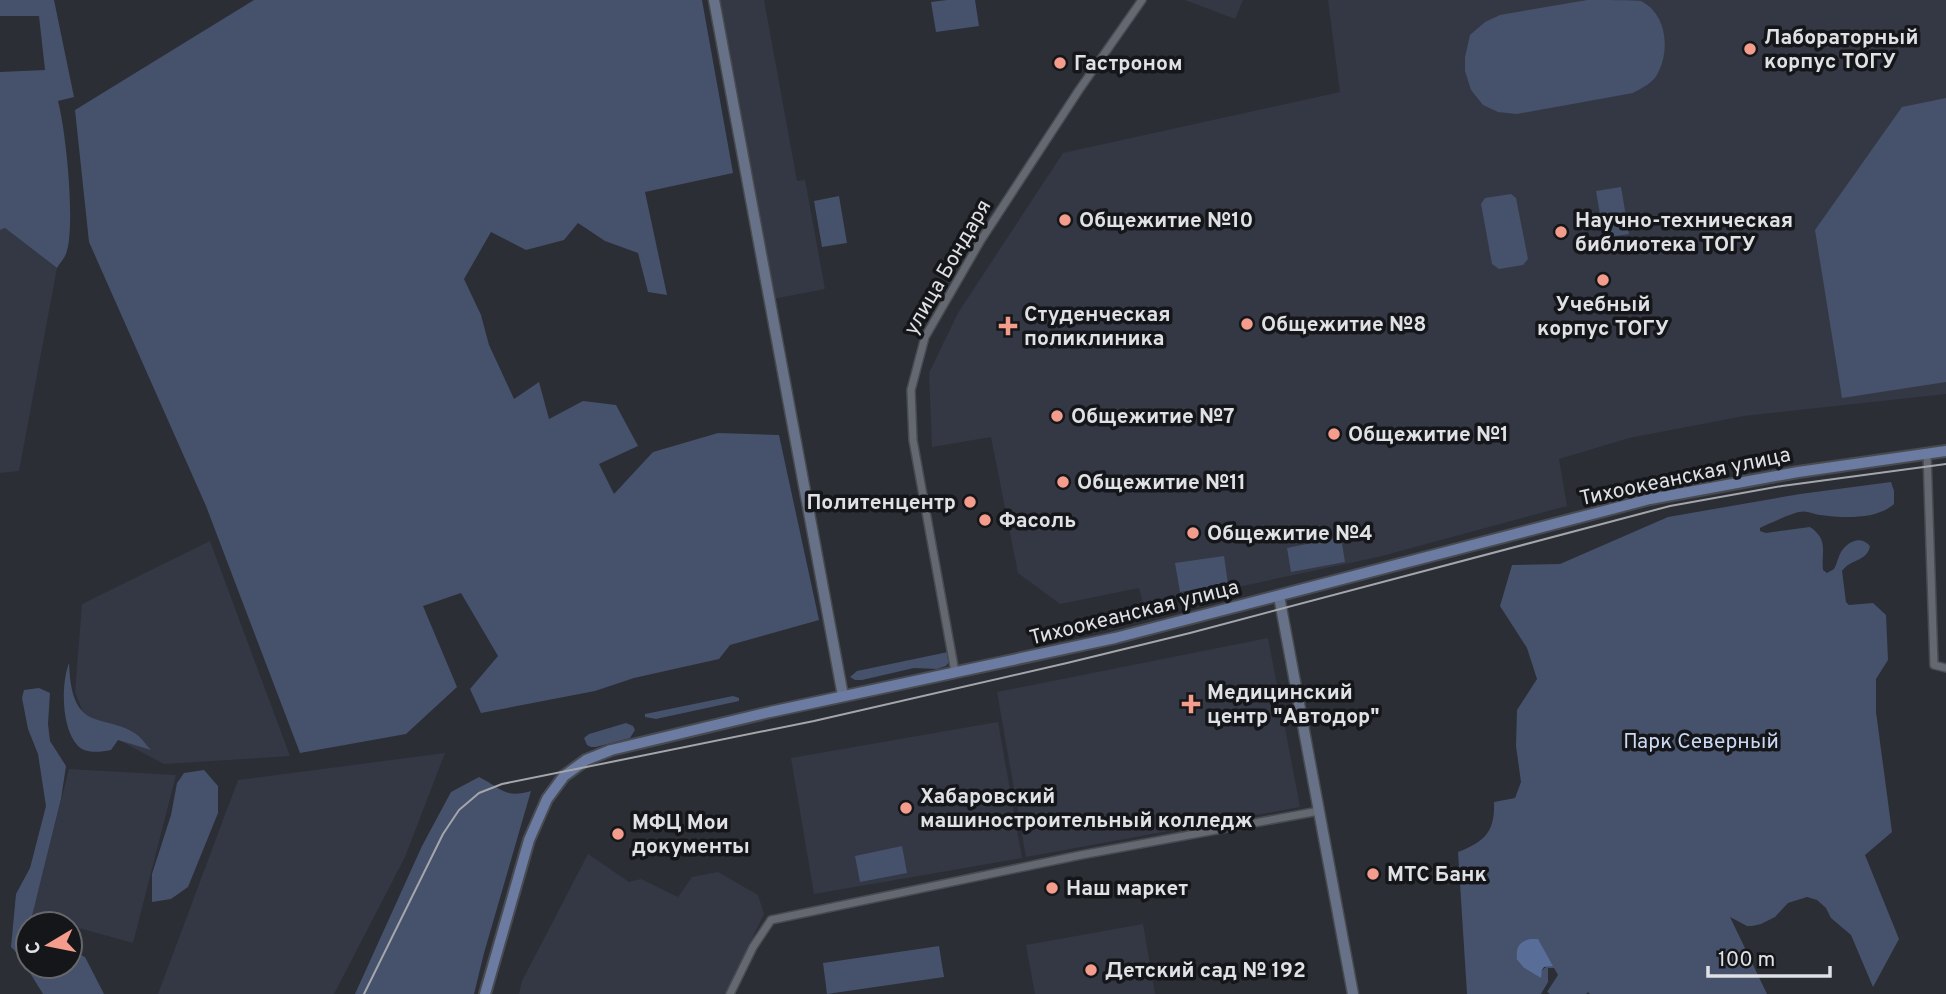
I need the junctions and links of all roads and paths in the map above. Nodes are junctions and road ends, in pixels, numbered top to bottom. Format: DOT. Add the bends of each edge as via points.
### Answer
graph roads {
  1 [pos="714,0"];
  2 [pos="1142,0"];
  3 [pos="1946,451"];
  4 [pos="1927,454"];
  5 [pos="1279,596"];
  6 [pos="1946,668"];
  7 [pos="955,673"];
  8 [pos="843,696"];
  9 [pos="1319,811"];
  10 [pos="485,994"];
  11 [pos="730,994"];
  12 [pos="1353,994"];
  1 -- 8 [label="main road"];
  2 -- 7 [label="street, улица Бондаря" via="981,240 925,337 911,390 913,440"];
  3 -- 4 [label="main road, Тихоокеанская улица"];
  4 -- 5 [label="main road, Тихоокеанская улица" via="1650,499"];
  4 -- 6 [label="street" via="1934,665"];
  5 -- 7 [label="main road, Тихоокеанская улица"];
  5 -- 9 [label="main road"];
  7 -- 8 [label="main road, Тихоокеанская улица"];
  8 -- 10 [label="main road, Тихоокеанская улица" via="611,750 564,776 547,799 529,840"];
  9 -- 11 [label="street" via="771,920"];
  9 -- 12 [label="main road"];
}
